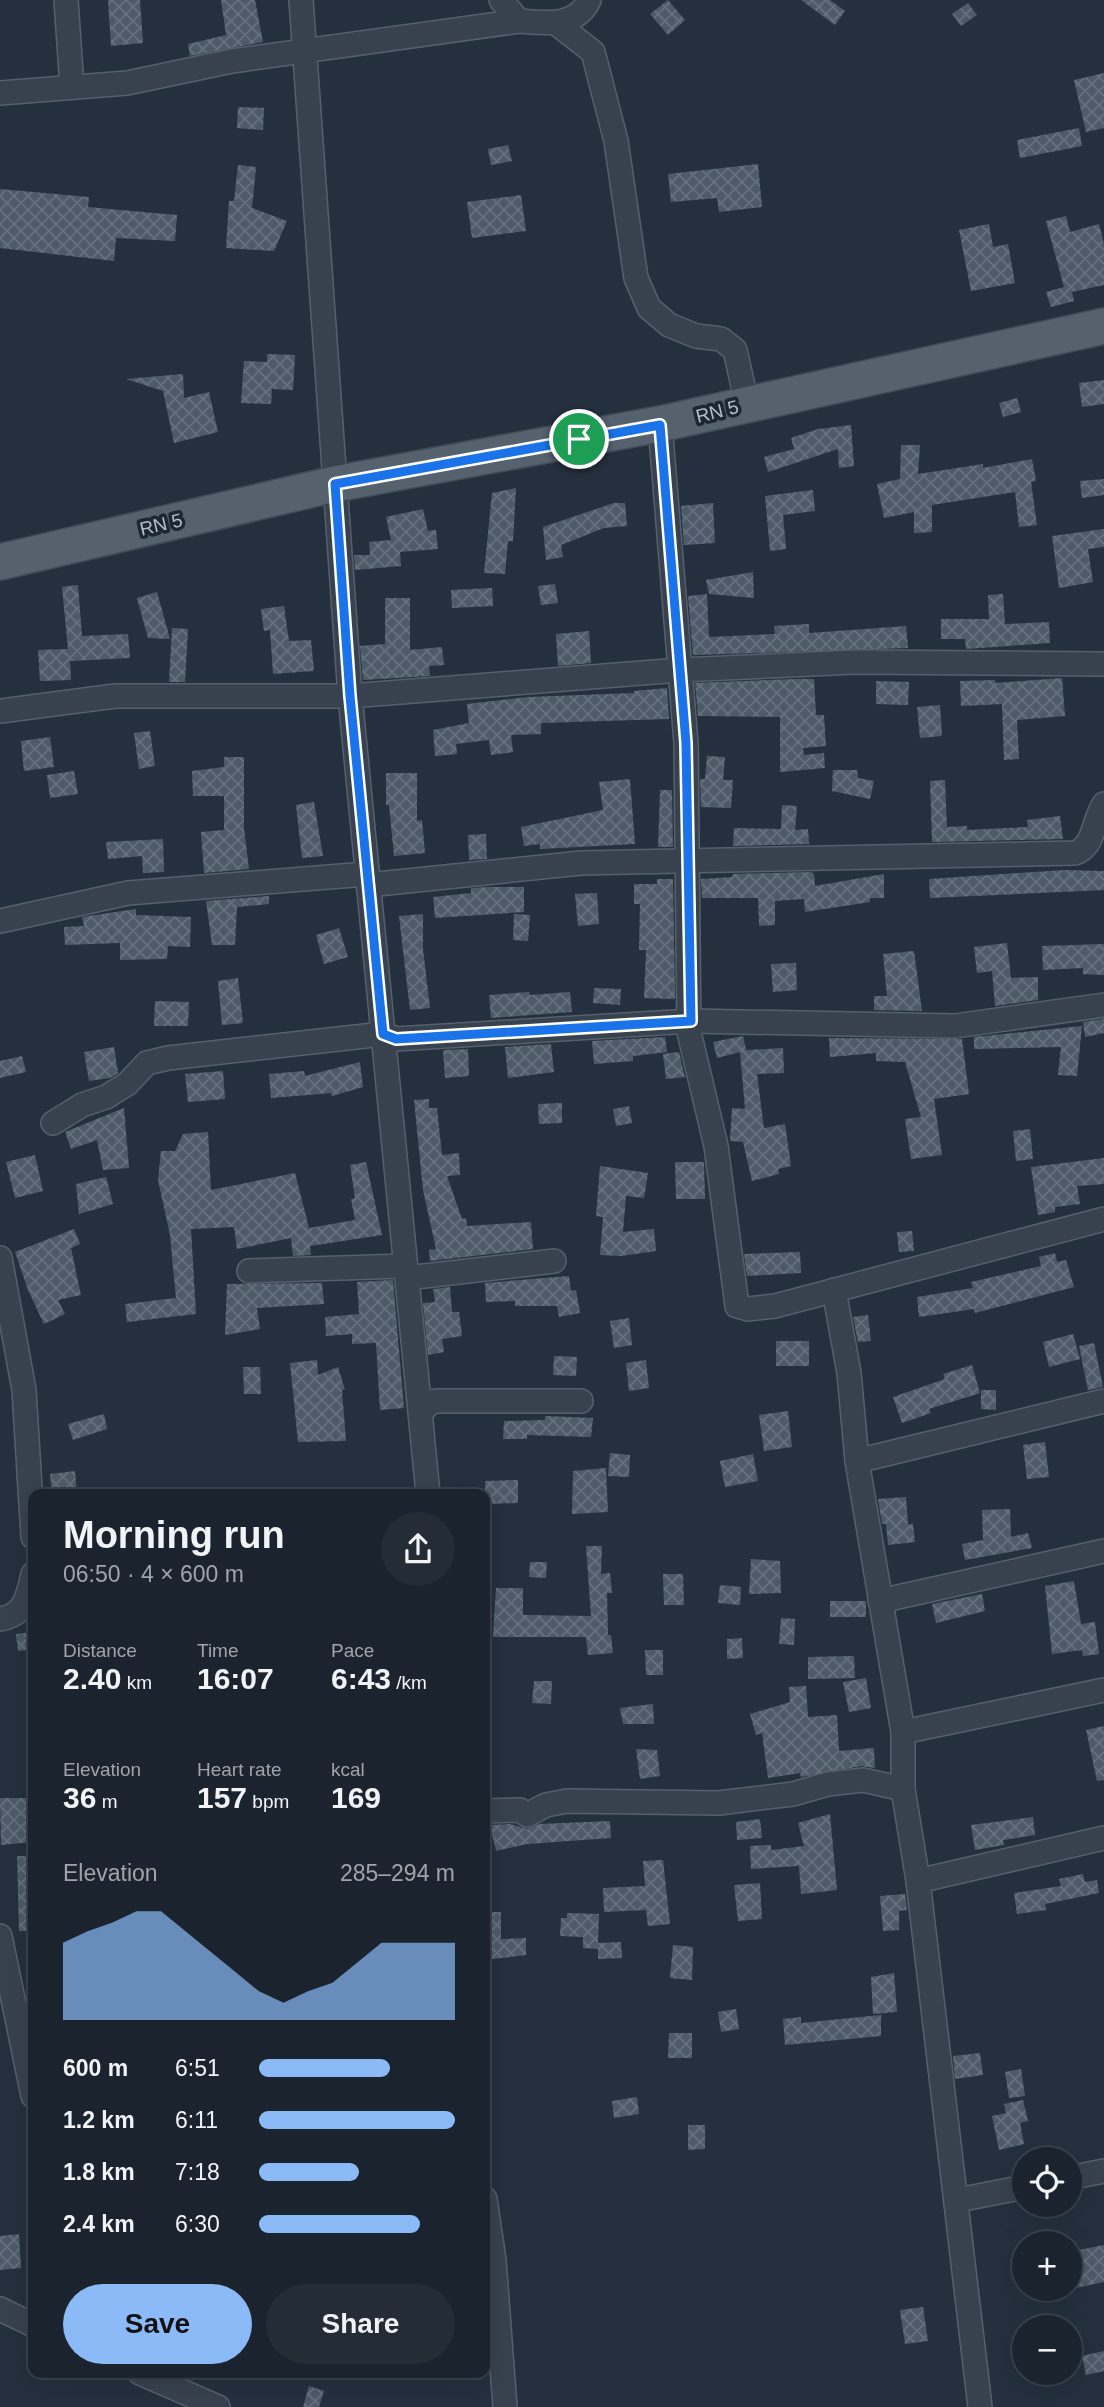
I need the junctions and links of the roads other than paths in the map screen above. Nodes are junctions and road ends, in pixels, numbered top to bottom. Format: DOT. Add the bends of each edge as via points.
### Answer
graph roads {
  1 [pos="66,0"];
  2 [pos="301,0"];
  3 [pos="501,0"];
  4 [pos="587,4"];
  5 [pos="519,21"];
  6 [pos="557,24"];
  7 [pos="593,52"];
  8 [pos="305,53"];
  9 [pos="72,87"];
  10 [pos="0,93"];
  11 [pos="1104,326"];
  12 [pos="747,404"];
  13 [pos="660,425"];
  14 [pos="335,484"];
  15 [pos="0,562"];
  16 [pos="1104,664"];
  17 [pos="680,670"];
  18 [pos="350,696"];
  19 [pos="0,711"];
  20 [pos="1104,804"];
  21 [pos="688,862"];
  22 [pos="367,880"];
  23 [pos="0,921"];
  24 [pos="1104,1005"];
  25 [pos="691,1021"];
  26 [pos="383,1034"];
  27 [pos="53,1123"];
  28 [pos="1104,1219"];
  29 [pos="0,1258"];
  30 [pos="554,1261"];
  31 [pos="249,1271"];
  32 [pos="405,1272"];
  33 [pos="3,1284"];
  34 [pos="834,1290"];
  35 [pos="581,1401"];
  36 [pos="1104,1401"];
  37 [pos="421,1413"];
  38 [pos="857,1461"];
  39 [pos="30,1489"];
  40 [pos="428,1489"];
  41 [pos="1104,1551"];
  42 [pos="28,1596"];
  43 [pos="880,1601"];
  44 [pos="0,1619"];
  45 [pos="1104,1690"];
  46 [pos="903,1732"];
  47 [pos="903,1789"];
  48 [pos="490,1811"];
  49 [pos="1104,1838"];
  50 [pos="918,1881"];
  51 [pos="0,1936"];
  52 [pos="28,2072"];
  53 [pos="1104,2171"];
  54 [pos="1082,2175"];
  55 [pos="1012,2189"];
  56 [pos="958,2200"];
  57 [pos="490,2235"];
  58 [pos="0,2309"];
  59 [pos="28,2323"];
  60 [pos="151,2378"];
  61 [pos="218,2407"];
  62 [pos="505,2407"];
  63 [pos="980,2407"];
  1 -- 9 [label="street"];
  2 -- 8 [label="street"];
  3 -- 5 [label="street"];
  4 -- 6 [label="street"];
  4 -- 7 [label="street"];
  5 -- 6 [label="street"];
  5 -- 8 [label="street"];
  6 -- 7 [label="street"];
  7 -- 12 [label="street" via="616,141 636,278 649,308 669,325 695,336 721,339 735,350"];
  8 -- 9 [label="street" via="232,61 127,83"];
  8 -- 14 [label="street"];
  9 -- 10 [label="street"];
  11 -- 12 [label="main road, RN 5 / RN 5"];
  12 -- 13 [label="main road, RN 5 / RN 5"];
  13 -- 14 [label="main road, RN 5 / RN 5"];
  13 -- 17 [label="street"];
  14 -- 15 [label="main road, RN 5 / RN 5"];
  14 -- 18 [label="street"];
  16 -- 17 [label="street" via="855,662"];
  17 -- 18 [label="street"];
  17 -- 21 [label="street"];
  18 -- 19 [label="street" via="115,696"];
  18 -- 22 [label="street"];
  20 -- 21 [label="street" via="1090,842 1075,853"];
  21 -- 22 [label="street" via="581,863"];
  21 -- 25 [label="street"];
  22 -- 23 [label="street" via="128,893"];
  22 -- 26 [label="street"];
  24 -- 25 [label="street" via="955,1026"];
  25 -- 26 [label="street" via="396,1039"];
  25 -- 34 [label="street" via="692,1054 725,1199 737,1306 775,1306"];
  26 -- 27 [label="street" via="147,1063 127,1084"];
  26 -- 32 [label="street"];
  28 -- 34 [label="street"];
  29 -- 33 [label="street"];
  30 -- 32 [label="street"];
  31 -- 32 [label="street"];
  32 -- 37 [label="street"];
  33 -- 39 [label="street" via="24,1390"];
  34 -- 38 [label="street" via="849,1373"];
  35 -- 37 [label="street" via="438,1401 430,1402"];
  36 -- 38 [label="street"];
  37 -- 40 [label="street"];
  38 -- 43 [label="street"];
  41 -- 43 [label="street"];
  42 -- 44 [label="street" via="14,1617"];
  43 -- 46 [label="street"];
  45 -- 46 [label="street"];
  46 -- 47 [label="street"];
  47 -- 48 [label="street" via="863,1780 719,1803 567,1801 527,1815 520,1810"];
  47 -- 50 [label="street"];
  49 -- 50 [label="street"];
  50 -- 56 [label="street"];
  51 -- 52 [label="street"];
  53 -- 54 [label="street"];
  55 -- 56 [label="street"];
  56 -- 63 [label="street"];
  57 -- 62 [label="street"];
  58 -- 59 [label="street"];
  60 -- 61 [label="street"];
}
